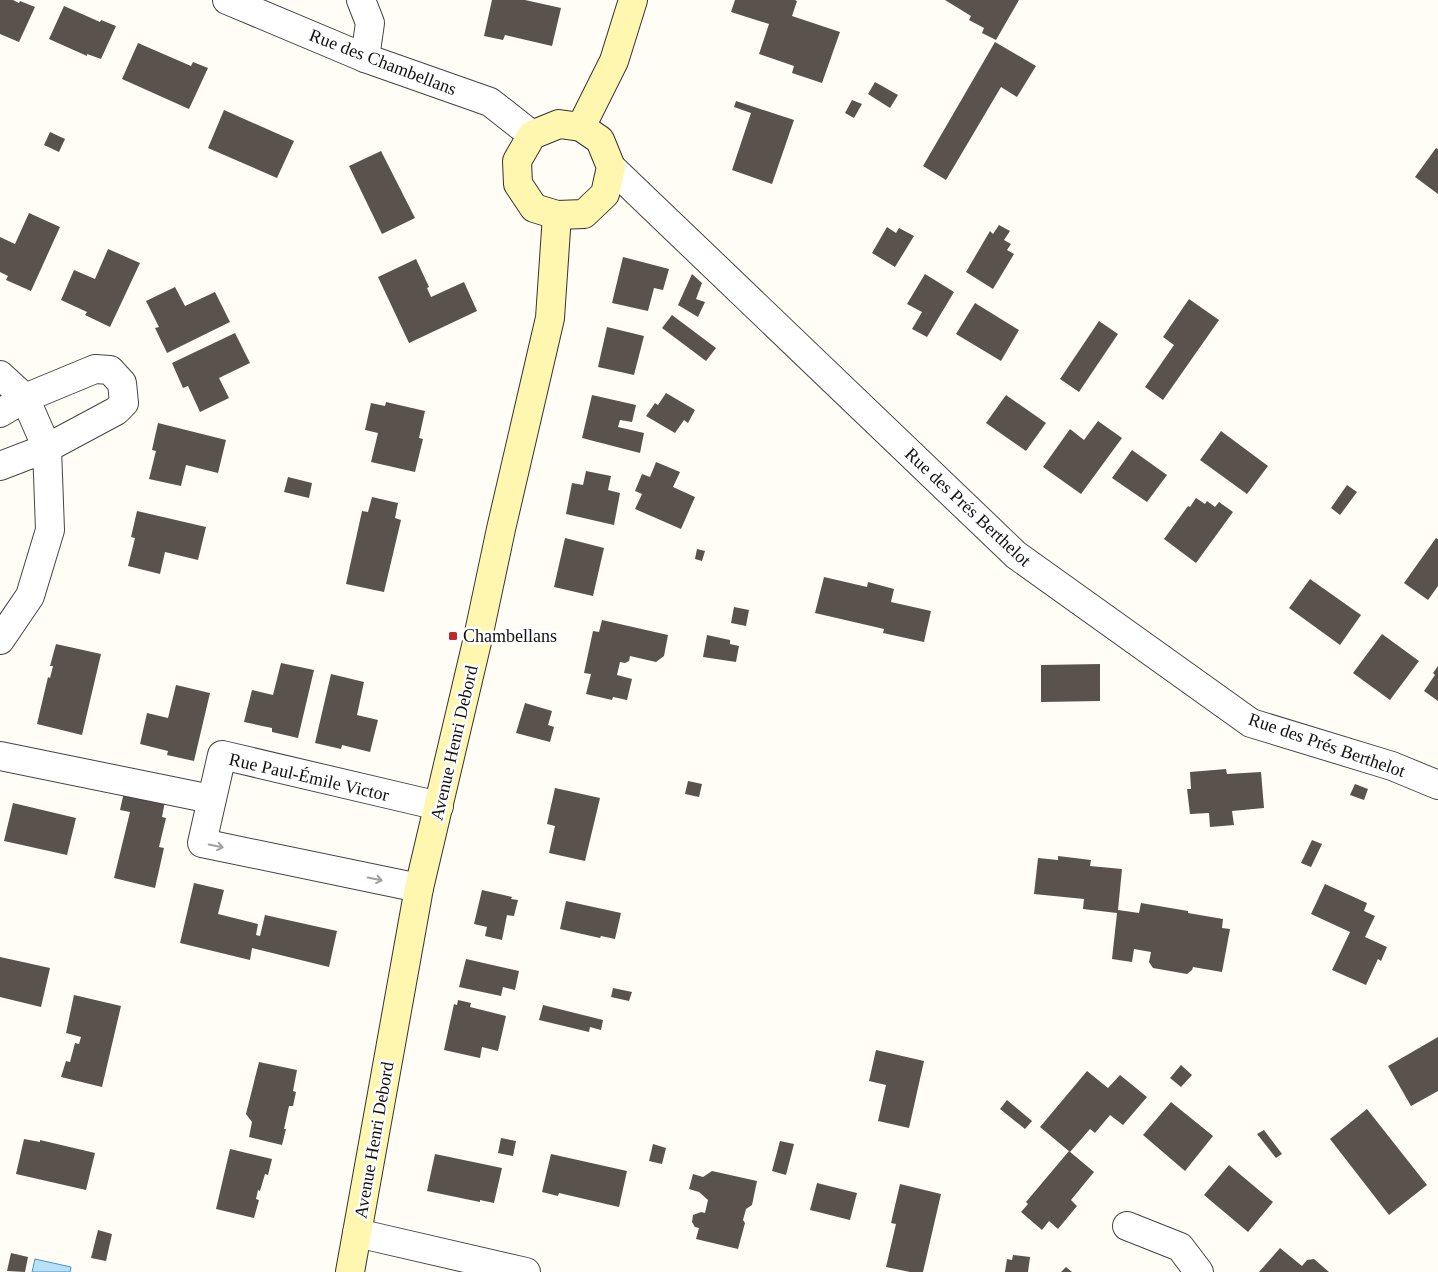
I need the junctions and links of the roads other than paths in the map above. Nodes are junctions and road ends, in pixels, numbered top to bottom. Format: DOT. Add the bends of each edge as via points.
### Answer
graph roads {
  1 [pos="227,0"];
  2 [pos="361,0"];
  3 [pos="633,0"];
  4 [pos="365,58"];
  5 [pos="581,127"];
  6 [pos="532,135"];
  7 [pos="610,167"];
  8 [pos="557,215"];
  9 [pos="0,375"];
  10 [pos="25,398"];
  11 [pos="0,413"];
  12 [pos="47,448"];
  13 [pos="0,466"];
  14 [pos="0,640"];
  15 [pos="0,756"];
  16 [pos="1438,785"];
  17 [pos="211,799"];
  18 [pos="439,806"];
  19 [pos="420,888"];
  20 [pos="1127,1226"];
  21 [pos="357,1233"];
  22 [pos="350,1272"];
  23 [pos="526,1272"];
  24 [pos="1199,1272"];
  1 -- 4 [label="street, Rue des Chambellans"];
  2 -- 4 [label="street" via="370,23"];
  3 -- 5 [label="street" via="614,61"];
  4 -- 6 [label="street, Rue des Chambellans" via="490,102"];
  5 -- 6 [label="street" via="559,124"];
  5 -- 7 [label="street" via="600,140"];
  6 -- 8 [label="street" via="517,161 518,184 534,208"];
  7 -- 8 [label="street" via="605,194 584,214"];
  7 -- 16 [label="street, Rue des Prés Berthelot" via="1016,555 1251,723 1392,766"];
  8 -- 18 [label="street, Avenue Henri Debord" via="550,318"];
  9 -- 10 [label="street"];
  10 -- 11 [label="street"];
  10 -- 12 [label="street"];
  10 -- 12 [label="street" via="95,369 110,370 122,383 124,403 116,411"];
  12 -- 13 [label="street"];
  12 -- 14 [label="street" via="50,530 30,596"];
  15 -- 17 [label="street"];
  17 -- 18 [label="street, Rue Paul-Émile Victor" via="222,755"];
  17 -- 19 [label="street, Rue Paul-Émile Victor, one-way" via="202,843"];
  18 -- 19 [label="street, Avenue Henri Debord"];
  19 -- 21 [label="street, Avenue Henri Debord"];
  20 -- 24 [label="street" via="1180,1247"];
  21 -- 22 [label="street, Avenue Henri Debord"];
  21 -- 23 [label="street"];
}
